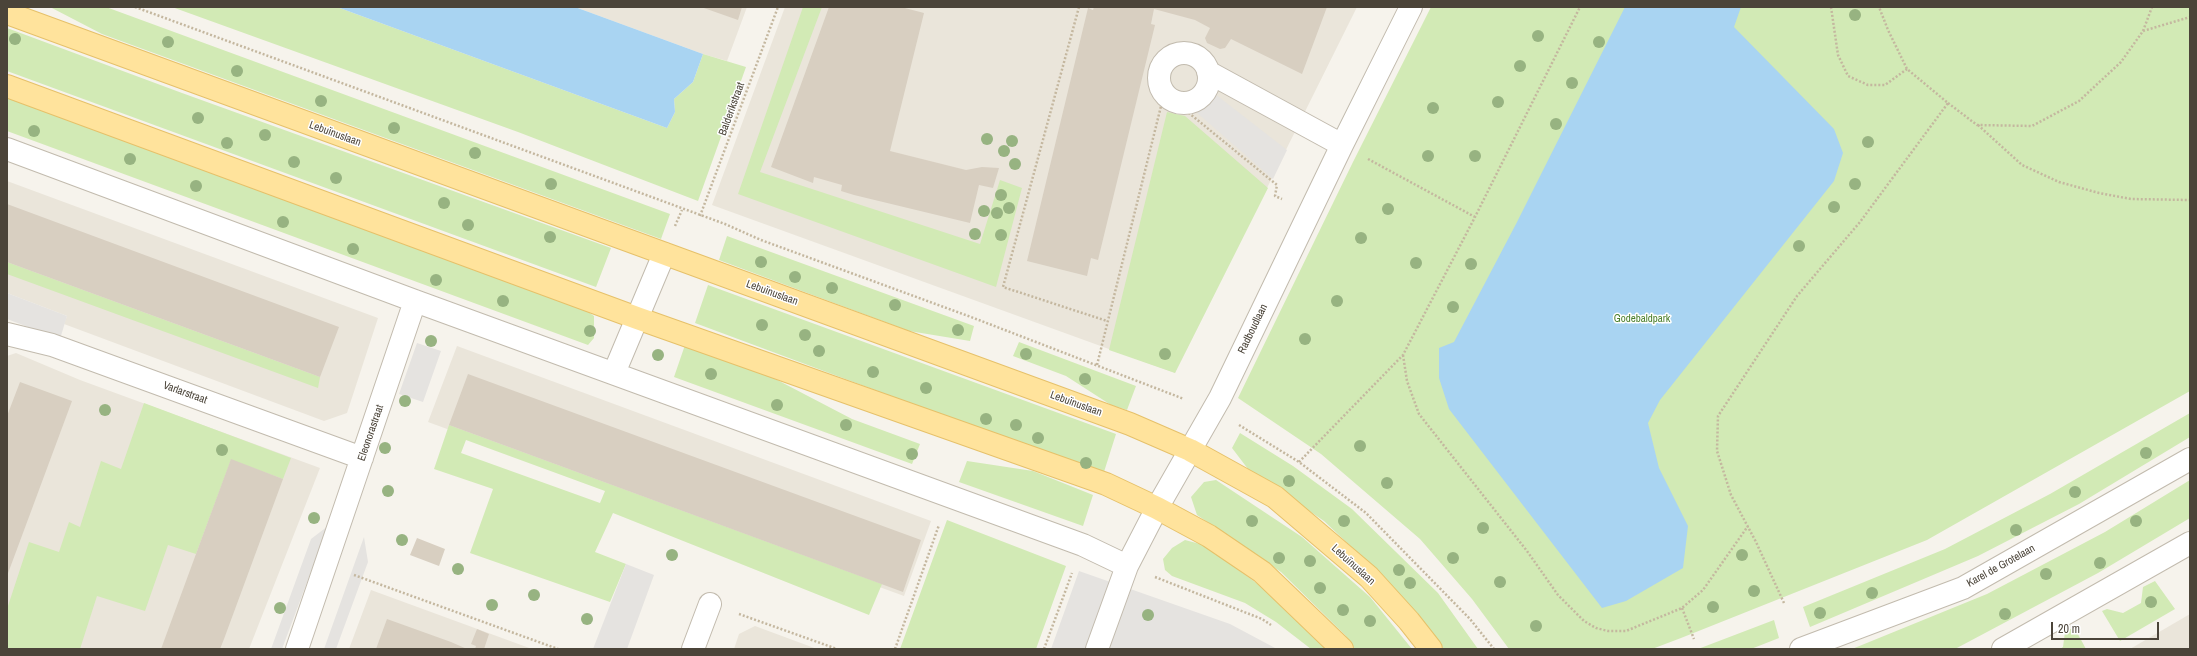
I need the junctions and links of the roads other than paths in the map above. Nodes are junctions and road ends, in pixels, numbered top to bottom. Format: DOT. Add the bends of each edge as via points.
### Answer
graph roads {
  1 [pos="1411,7"];
  2 [pos="7,13"];
  3 [pos="1208,72"];
  4 [pos="7,86"];
  5 [pos="1342,145"];
  6 [pos="7,149"];
  7 [pos="664,254"];
  8 [pos="415,301"];
  9 [pos="637,318"];
  10 [pos="7,334"];
  11 [pos="614,374"];
  12 [pos="1190,450"];
  13 [pos="362,458"];
  14 [pos="2190,459"];
  15 [pos="1157,508"];
  16 [pos="2190,543"];
  17 [pos="1127,566"];
  18 [pos="710,604"];
  19 [pos="297,649"];
  20 [pos="693,649"];
  21 [pos="1098,649"];
  22 [pos="1342,649"];
  23 [pos="1431,649"];
  24 [pos="1801,649"];
  25 [pos="2003,649"];
  1 -- 5 [label="street, Radboudlaan"];
  2 -- 7 [label="main road, Lebuïnuslaan"];
  3 -- 3 [label="street" via="1208,83 1204,93 1195,100 1184,103 1169,97 1160,84 1159,72 1164,62 1184,53 1194,55 1203,62"];
  3 -- 5 [label="street"];
  4 -- 9 [label="main road"];
  5 -- 12 [label="street, Radboudlaan" via="1220,398"];
  6 -- 8 [label="street"];
  7 -- 9 [label="street"];
  7 -- 12 [label="main road, Lebuïnuslaan" via="1123,422"];
  8 -- 11 [label="street"];
  8 -- 13 [label="street, Eleonorastraat"];
  9 -- 11 [label="street"];
  9 -- 15 [label="main road" via="1106,484"];
  10 -- 13 [label="street, Varlarstraat" via="52,345"];
  11 -- 17 [label="street" via="1082,545"];
  12 -- 15 [label="street, Radboudlaan"];
  12 -- 23 [label="main road, Lebuïnuslaan" via="1275,497 1369,577"];
  13 -- 19 [label="street, Eleonorastraat"];
  14 -- 24 [label="street, Karel de Grotelaan" via="1963,588"];
  15 -- 17 [label="street"];
  15 -- 22 [label="main road" via="1209,536 1262,572"];
  16 -- 25 [label="street"];
  17 -- 21 [label="street"];
  18 -- 20 [label="street"];
}
